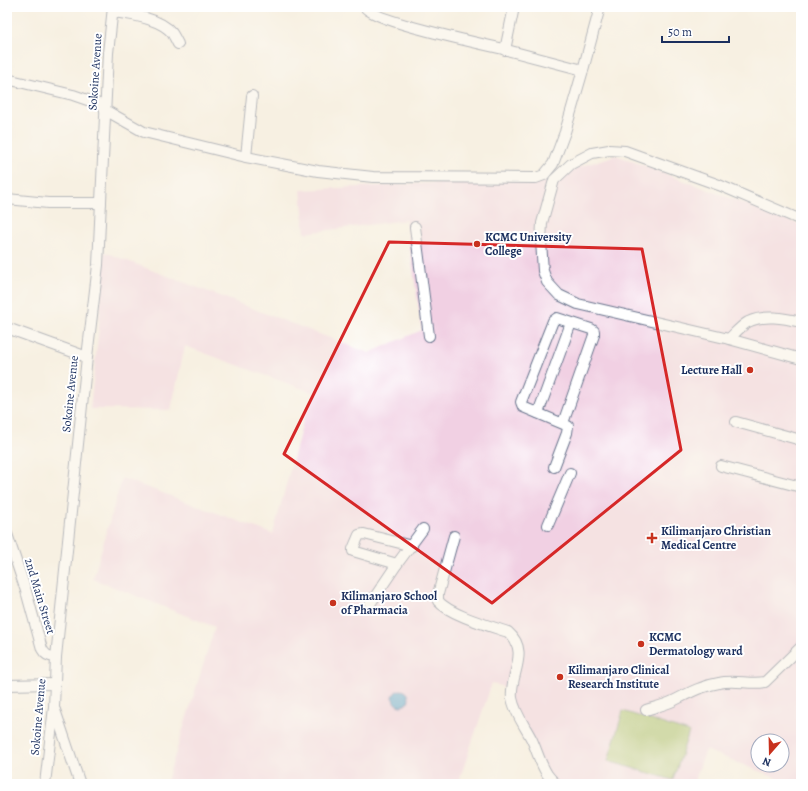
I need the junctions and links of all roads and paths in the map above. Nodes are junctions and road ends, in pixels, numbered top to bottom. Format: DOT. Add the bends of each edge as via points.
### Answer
graph roads {
  1 [pos="365,7"];
  2 [pos="514,7"];
  3 [pos="600,7"];
  4 [pos="113,10"];
  5 [pos="178,44"];
  6 [pos="505,50"];
  7 [pos="583,70"];
  8 [pos="7,79"];
  9 [pos="252,96"];
  10 [pos="105,108"];
  11 [pos="246,157"];
  12 [pos="7,198"];
  13 [pos="101,203"];
  14 [pos="801,220"];
  15 [pos="415,226"];
  16 [pos="801,322"];
  17 [pos="571,323"];
  18 [pos="7,328"];
  19 [pos="429,336"];
  20 [pos="729,339"];
  21 [pos="87,357"];
  22 [pos="801,359"];
  23 [pos="538,412"];
  24 [pos="736,422"];
  25 [pos="563,423"];
  26 [pos="801,440"];
  27 [pos="721,466"];
  28 [pos="554,467"];
  29 [pos="570,473"];
  30 [pos="801,487"];
  31 [pos="548,525"];
  32 [pos="423,529"];
  33 [pos="7,534"];
  34 [pos="454,536"];
  35 [pos="412,546"];
  36 [pos="397,564"];
  37 [pos="370,604"];
  38 [pos="801,647"];
  39 [pos="56,658"];
  40 [pos="54,684"];
  41 [pos="7,685"];
  42 [pos="54,707"];
  43 [pos="646,710"];
  44 [pos="45,784"];
  45 [pos="80,784"];
  46 [pos="558,784"];
  1 -- 6 [label="street" via="377,15 415,28"];
  2 -- 6 [label="street"];
  3 -- 7 [label="street"];
  4 -- 5 [label="street" via="164,26 173,34"];
  4 -- 10 [label="street, Sokoine Avenue"];
  6 -- 7 [label="street"];
  7 -- 11 [label="street" via="553,164 544,175 536,178 373,177 318,172"];
  8 -- 10 [label="street" via="73,96"];
  9 -- 11 [label="street"];
  10 -- 11 [label="street" via="144,132"];
  10 -- 13 [label="street, Sokoine Avenue"];
  12 -- 13 [label="street" via="48,203"];
  13 -- 21 [label="street, Sokoine Avenue" via="98,265"];
  14 -- 20 [label="street" via="719,185 624,151 592,153 571,164 554,180 544,212 541,241 543,271 547,282 559,295 578,304"];
  15 -- 19 [label="street"];
  16 -- 20 [label="street" via="773,317 759,318 747,322"];
  17 -- 23 [label="street"];
  17 -- 23 [label="street" via="557,318 553,320 521,402 523,407"];
  17 -- 25 [label="street" via="591,329 594,335"];
  18 -- 21 [label="street"];
  20 -- 22 [label="street"];
  21 -- 39 [label="street, Sokoine Avenue"];
  23 -- 25 [label="street"];
  24 -- 26 [label="street"];
  25 -- 28 [label="street" via="568,426 567,433"];
  27 -- 30 [label="street"];
  29 -- 31 [label="street"];
  32 -- 35 [label="street"];
  33 -- 39 [label="street, 2nd Main Street" via="42,649 50,657"];
  34 -- 46 [label="street" via="438,602 457,614 513,636 519,648 512,688 515,711 531,738 544,770 553,782"];
  35 -- 36 [label="street"];
  35 -- 36 [label="street" via="359,535 353,551"];
  36 -- 37 [label="street"];
  38 -- 43 [label="street" via="765,682 732,681 708,685 672,702"];
  39 -- 40 [label="street, Sokoine Avenue"];
  40 -- 41 [label="street"];
  40 -- 42 [label="street, Sokoine Avenue"];
  42 -- 44 [label="street, Sokoine Avenue"];
  42 -- 45 [label="street"];
}
